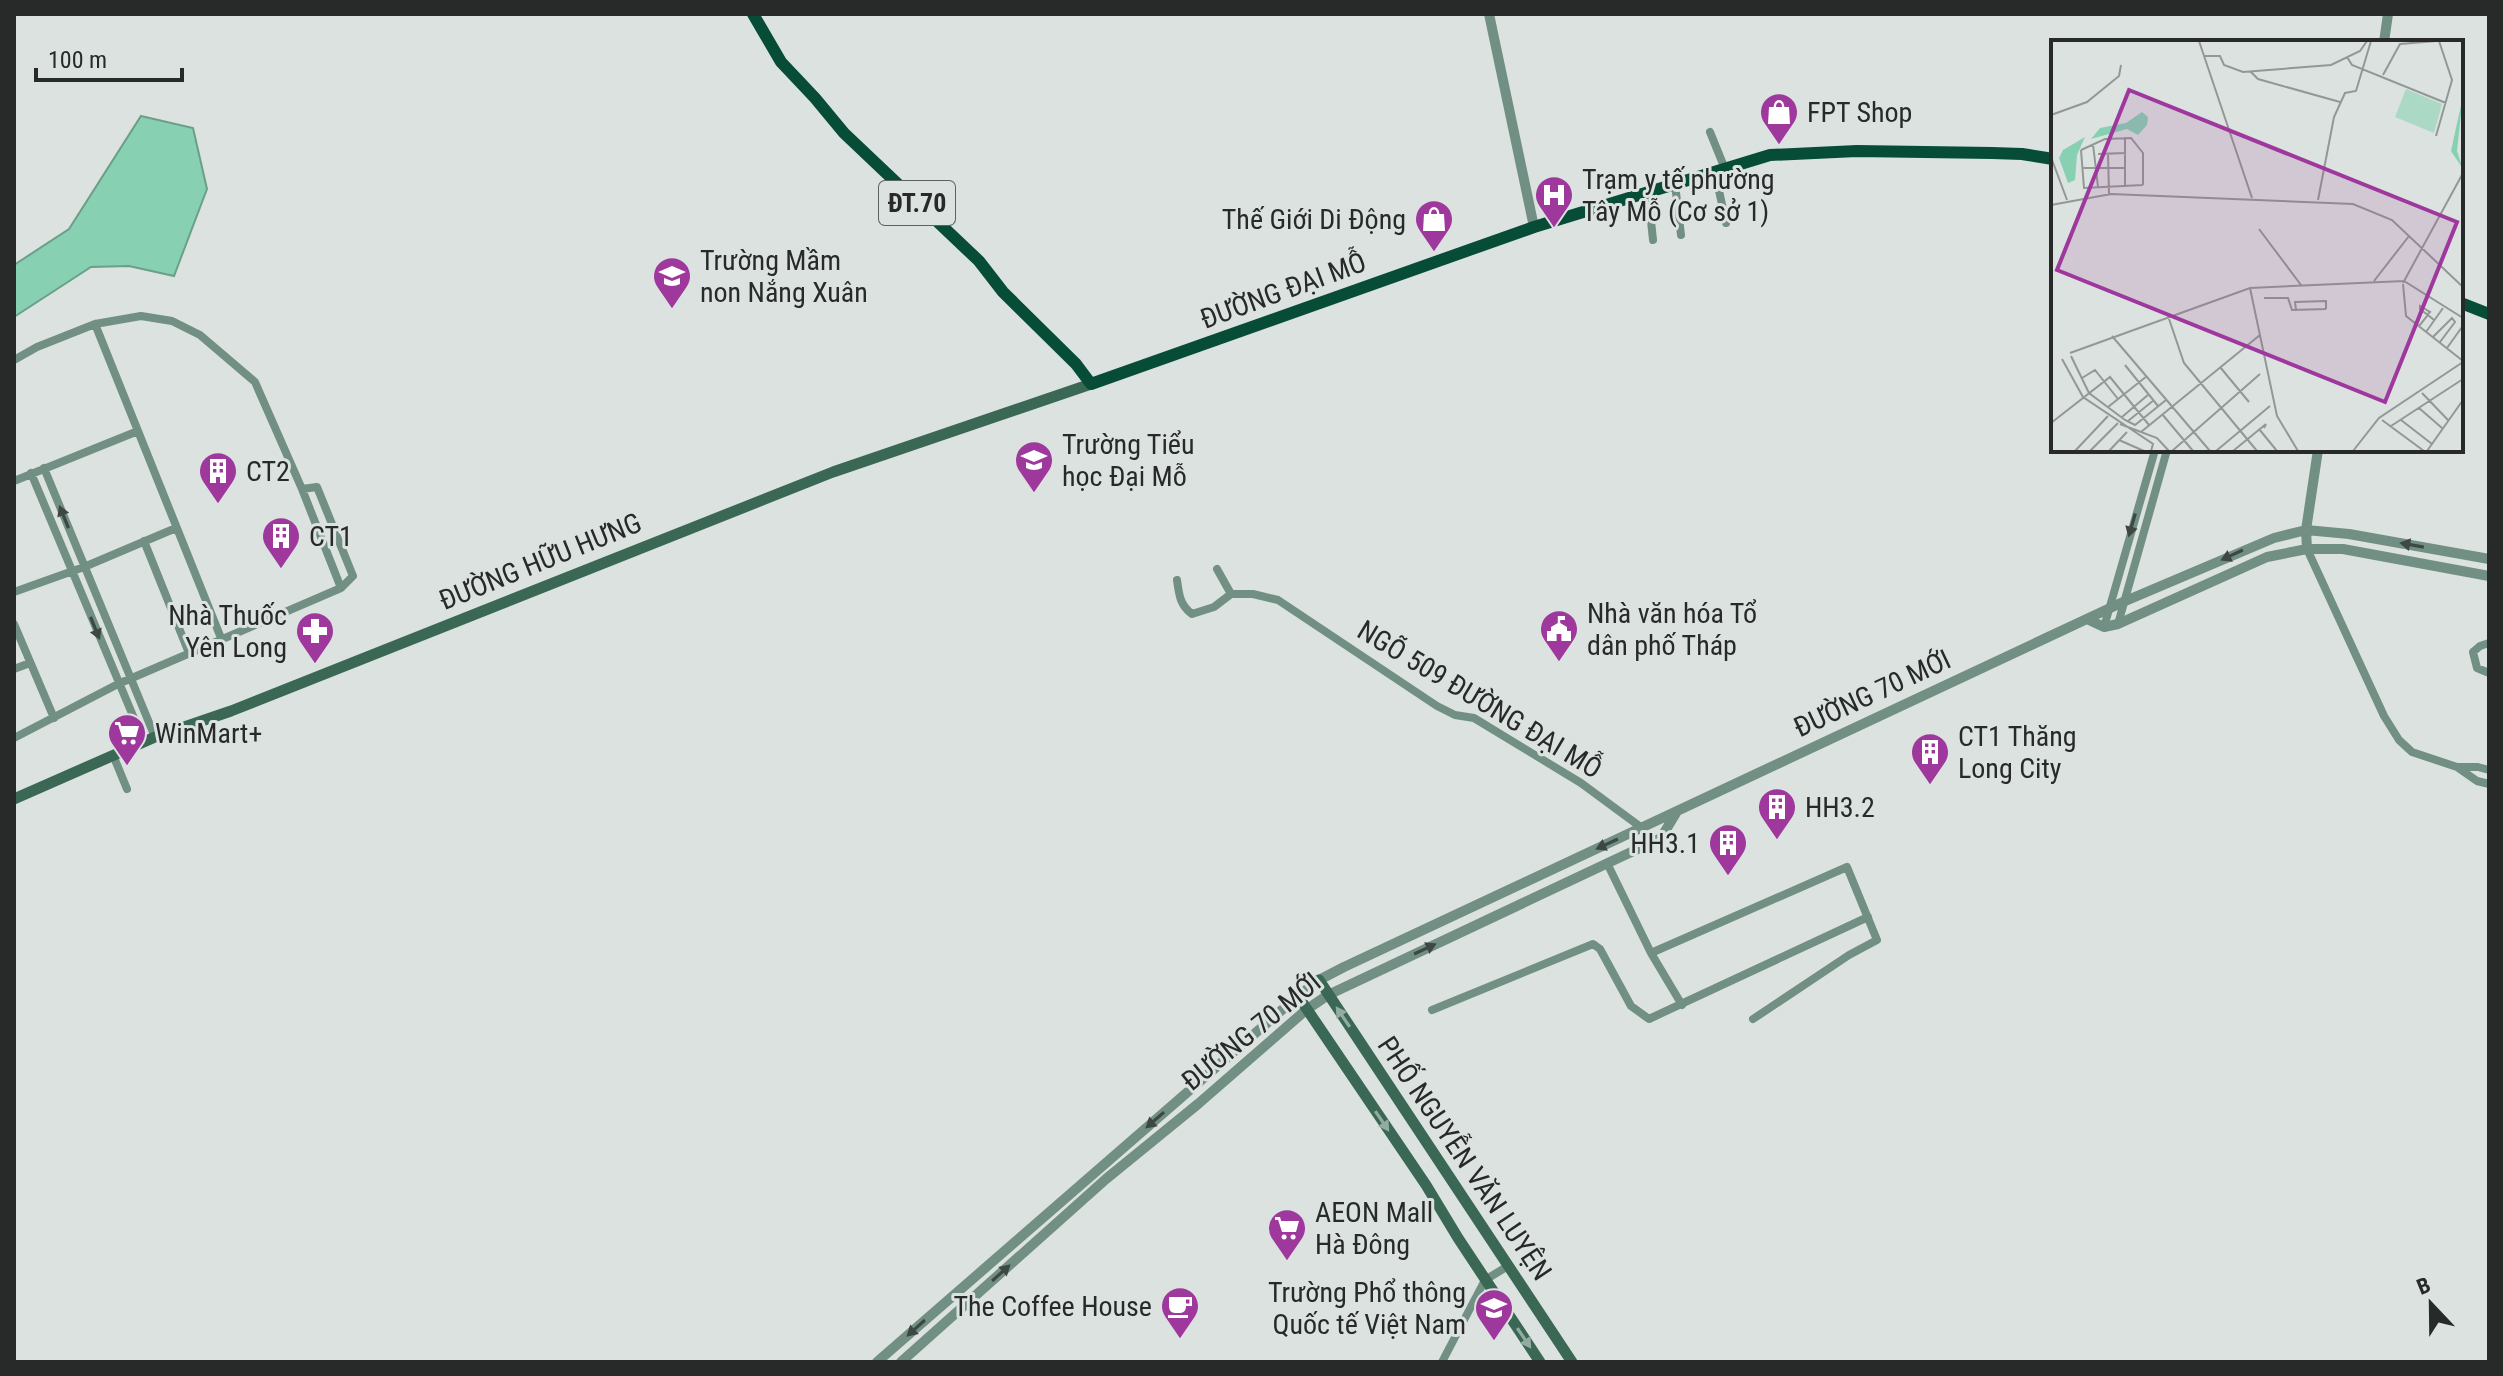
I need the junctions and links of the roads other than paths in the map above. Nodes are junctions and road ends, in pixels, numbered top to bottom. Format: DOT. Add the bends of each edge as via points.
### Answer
graph roads {
  1 [pos="753,14"];
  2 [pos="1489,14"];
  3 [pos="2388,14"];
  4 [pos="2384,40"];
  5 [pos="1710,132"];
  6 [pos="2051,159"];
  7 [pos="1720,170"];
  8 [pos="1675,184"];
  9 [pos="1648,192"];
  10 [pos="1726,223"];
  11 [pos="1534,227"];
  12 [pos="1681,235"];
  13 [pos="1653,240"];
  14 [pos="2463,304"];
  15 [pos="2489,314"];
  16 [pos="95,324"];
  17 [pos="14,360"];
  18 [pos="1091,384"];
  19 [pos="138,431"];
  20 [pos="2154,452"];
  21 [pos="2166,452"];
  22 [pos="2318,452"];
  23 [pos="44,468"];
  24 [pos="31,473"];
  25 [pos="14,481"];
  26 [pos="302,489"];
  27 [pos="176,528"];
  28 [pos="2306,530"];
  29 [pos="144,541"];
  30 [pos="2307,549"];
  31 [pos="2489,559"];
  32 [pos="84,567"];
  33 [pos="1217,569"];
  34 [pos="72,571"];
  35 [pos="2489,576"];
  36 [pos="1177,580"];
  37 [pos="341,588"];
  38 [pos="14,592"];
  39 [pos="1231,594"];
  40 [pos="2123,602"];
  41 [pos="2109,610"];
  42 [pos="2087,619"];
  43 [pos="14,624"];
  44 [pos="2118,624"];
  45 [pos="2104,627"];
  46 [pos="221,638"];
  47 [pos="2489,643"];
  48 [pos="189,653"];
  49 [pos="30,663"];
  50 [pos="14,669"];
  51 [pos="2489,673"];
  52 [pos="130,679"];
  53 [pos="118,684"];
  54 [pos="54,718"];
  55 [pos="14,738"];
  56 [pos="149,740"];
  57 [pos="113,755"];
  58 [pos="2457,767"];
  59 [pos="2489,770"];
  60 [pos="2489,784"];
  61 [pos="127,789"];
  62 [pos="14,799"];
  63 [pos="1677,811"];
  64 [pos="1642,828"];
  65 [pos="1607,863"];
  66 [pos="1868,917"];
  67 [pos="1651,953"];
  68 [pos="1319,980"];
  69 [pos="1328,995"];
  70 [pos="1298,996"];
  71 [pos="1682,1005"];
  72 [pos="1306,1010"];
  73 [pos="1432,1010"];
  74 [pos="1753,1019"];
  75 [pos="1099,1169"];
  76 [pos="1106,1179"];
  77 [pos="1508,1266"];
  78 [pos="1485,1280"];
  79 [pos="877,1362"];
  80 [pos="901,1362"];
  81 [pos="1442,1362"];
  82 [pos="1540,1362"];
  83 [pos="1572,1362"];
  1 -- 18 [label="main road, ĐT.70" via="781,62 844,133 979,261"];
  2 -- 11 [label="street"];
  3 -- 4 [label="street"];
  5 -- 7 [label="street"];
  6 -- 7 [label="main road, ĐƯỜNG ĐẠI MỖ" via="1857,151 1770,155"];
  7 -- 8 [label="main road, ĐƯỜNG ĐẠI MỖ"];
  7 -- 10 [label="street"];
  8 -- 9 [label="main road, ĐƯỜNG ĐẠI MỖ"];
  8 -- 12 [label="street"];
  9 -- 11 [label="main road, ĐƯỜNG ĐẠI MỖ"];
  9 -- 13 [label="street"];
  11 -- 18 [label="main road, ĐƯỜNG ĐẠI MỖ"];
  14 -- 15 [label="main road"];
  16 -- 17 [label="street"];
  16 -- 19 [label="street"];
  16 -- 26 [label="street" via="141,316 172,321 223,353 255,382"];
  18 -- 56 [label="main road, ĐƯỜNG HỮU HƯNG" via="833,472"];
  19 -- 23 [label="street"];
  19 -- 27 [label="street"];
  20 -- 41 [label="street, one-way"];
  21 -- 40 [label="street"];
  22 -- 28 [label="street"];
  23 -- 24 [label="street"];
  32 -- 23 [label="street, one-way"];
  24 -- 25 [label="street"];
  24 -- 34 [label="street"];
  26 -- 37 [label="street"];
  26 -- 37 [label="street" via="317,487 332,521 353,576"];
  27 -- 29 [label="street"];
  27 -- 46 [label="street"];
  28 -- 30 [label="street"];
  31 -- 28 [label="street, ĐƯỜNG 70 MỚI, one-way"];
  28 -- 40 [label="street, ĐƯỜNG 70 MỚI, one-way" via="2245,549"];
  29 -- 32 [label="street"];
  29 -- 48 [label="street"];
  30 -- 35 [label="street" via="2343,549"];
  30 -- 44 [label="street" via="2267,557"];
  30 -- 58 [label="street" via="2399,740 2412,752"];
  32 -- 34 [label="street"];
  32 -- 52 [label="street"];
  33 -- 39 [label="street"];
  34 -- 38 [label="street"];
  34 -- 53 [label="street, one-way"];
  36 -- 39 [label="street" via="1184,608 1192,614"];
  37 -- 46 [label="street"];
  39 -- 64 [label="street, NGÕ 509 ĐƯỜNG ĐẠI MỖ" via="1278,600 1437,706 1474,718 1555,766"];
  40 -- 41 [label="street, ĐƯỜNG 70 MỚI"];
  40 -- 44 [label="street"];
  41 -- 42 [label="street, ĐƯỜNG 70 MỚI"];
  41 -- 45 [label="street"];
  42 -- 45 [label="street"];
  42 -- 63 [label="street, ĐƯỜNG 70 MỚI"];
  43 -- 49 [label="street"];
  44 -- 45 [label="street"];
  46 -- 48 [label="street"];
  47 -- 51 [label="street" via="2473,652 2477,668"];
  48 -- 52 [label="street"];
  49 -- 50 [label="street"];
  49 -- 54 [label="street"];
  52 -- 53 [label="street"];
  52 -- 56 [label="street"];
  53 -- 54 [label="street"];
  53 -- 56 [label="street"];
  54 -- 55 [label="street"];
  56 -- 57 [label="main road, ĐƯỜNG HỮU HƯNG"];
  57 -- 61 [label="street"];
  57 -- 62 [label="main road, ĐƯỜNG HỮU HƯNG"];
  58 -- 59 [label="street"];
  58 -- 60 [label="street"];
  63 -- 64 [label="street, ĐƯỜNG 70 MỚI"];
  63 -- 65 [label="street, ĐƯỜNG 70 MỚI" via="1661,838"];
  64 -- 68 [label="street, ĐƯỜNG 70 MỚI, one-way"];
  65 -- 67 [label="street"];
  69 -- 65 [label="street, ĐƯỜNG 70 MỚI, one-way"];
  66 -- 67 [label="street" via="1847,867"];
  66 -- 71 [label="street"];
  66 -- 74 [label="street" via="1877,940"];
  67 -- 71 [label="street"];
  68 -- 69 [label="main road, PHỐ NGUYỄN VĂN LUYỆN"];
  68 -- 70 [label="street, ĐƯỜNG 70 MỚI"];
  69 -- 72 [label="street, ĐƯỜNG 70 MỚI"];
  77 -- 69 [label="main road, PHỐ NGUYỄN VĂN LUYỆN, one-way"];
  70 -- 72 [label="main road, PHỐ NGUYỄN VĂN LUYỆN"];
  70 -- 75 [label="street, ĐƯỜNG 70 MỚI, one-way"];
  71 -- 73 [label="street" via="1649,1019 1631,1006 1593,944"];
  72 -- 76 [label="street, ĐƯỜNG 70 MỚI"];
  72 -- 78 [label="main road, PHỐ NGUYỄN VĂN LUYỆN, one-way"];
  75 -- 76 [label="street"];
  75 -- 79 [label="street, ĐƯỜNG 70 MỚI, one-way"];
  80 -- 76 [label="street, ĐƯỜNG 70 MỚI, one-way"];
  77 -- 78 [label="street"];
  77 -- 83 [label="main road, PHỐ NGUYỄN VĂN LUYỆN"];
  78 -- 81 [label="street"];
  78 -- 82 [label="main road, PHỐ NGUYỄN VĂN LUYỆN, one-way"];
}
